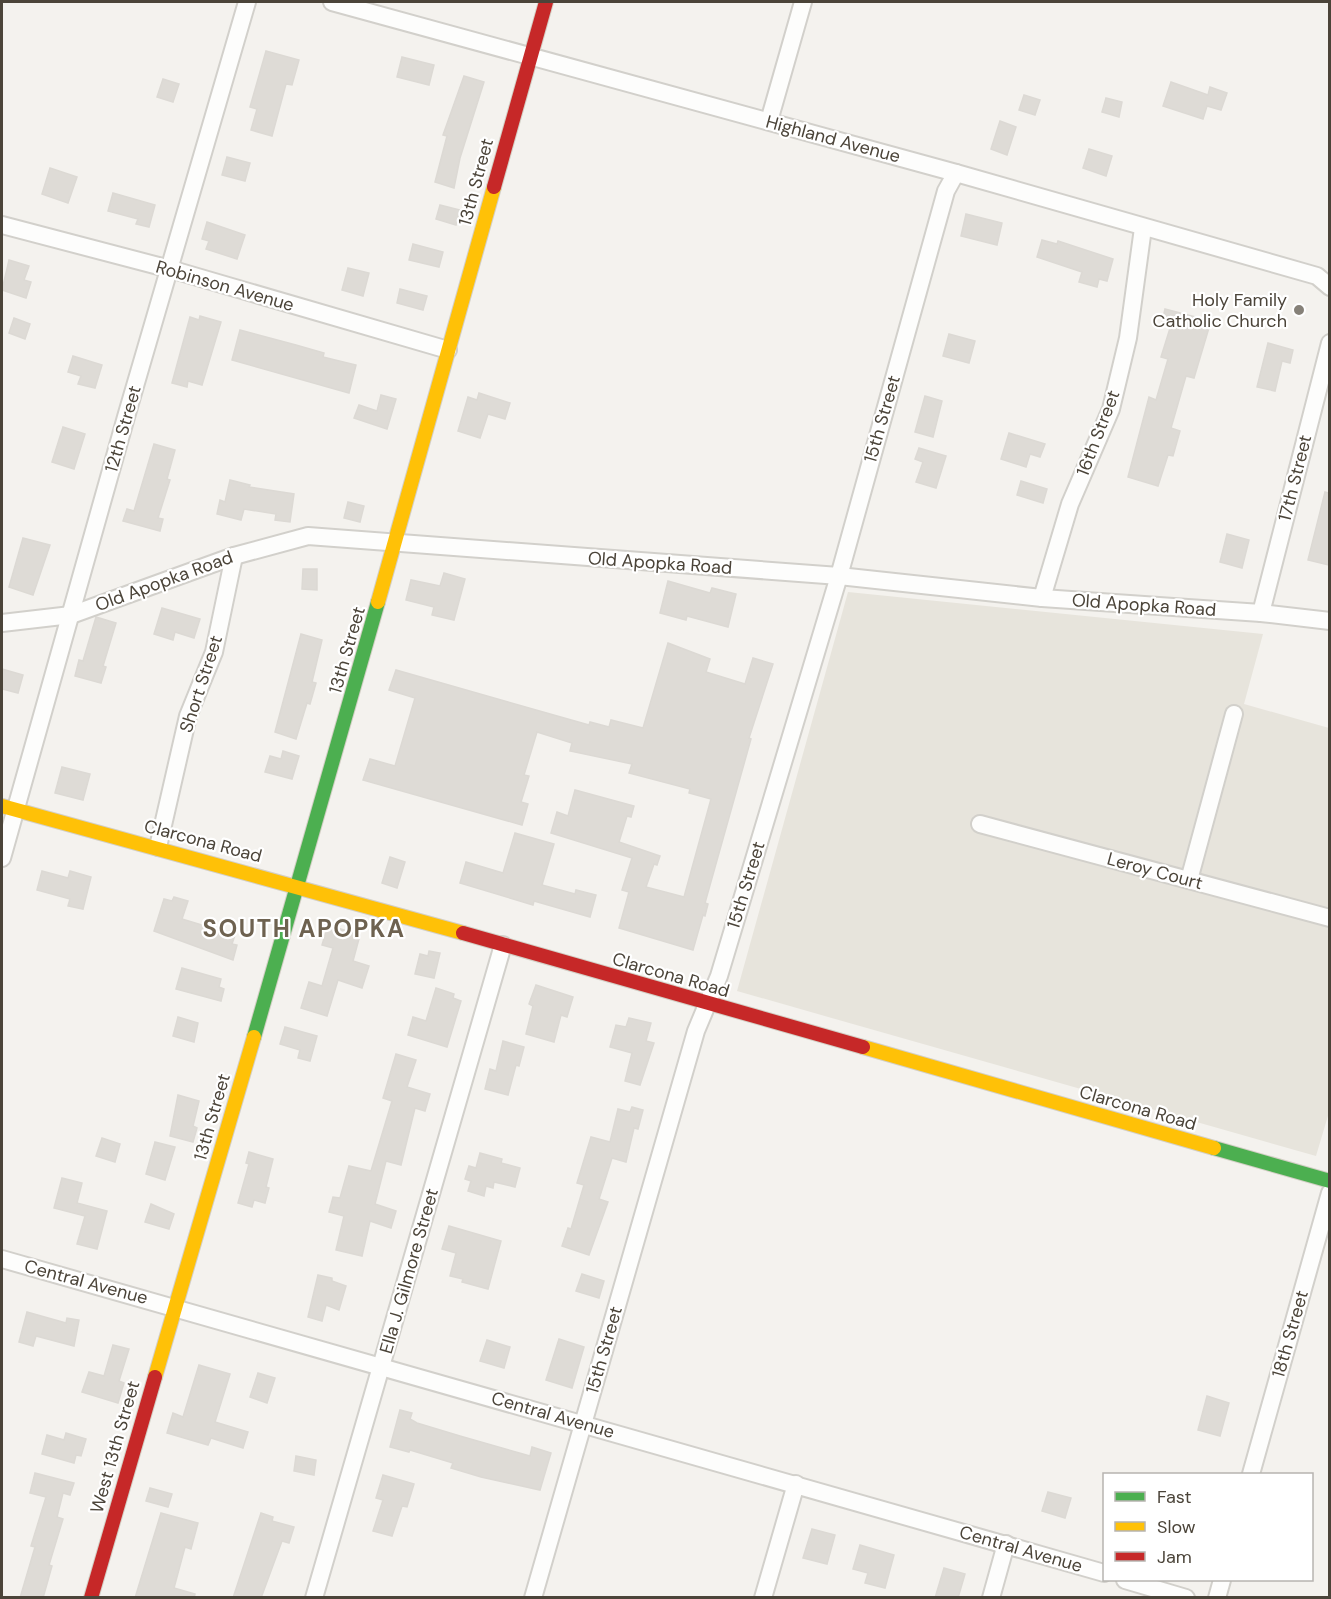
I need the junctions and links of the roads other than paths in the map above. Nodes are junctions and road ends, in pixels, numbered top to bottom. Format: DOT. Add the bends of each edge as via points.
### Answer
graph roads {
  1 [pos="247,2"];
  2 [pos="332,2"];
  3 [pos="546,2"];
  4 [pos="803,2"];
  5 [pos="530,56"];
  6 [pos="769,121"];
  7 [pos="956,173"];
  8 [pos="2,225"];
  9 [pos="1143,228"];
  10 [pos="170,270"];
  11 [pos="1329,287"];
  12 [pos="1329,344"];
  13 [pos="448,350"];
  14 [pos="395,543"];
  15 [pos="234,556"];
  16 [pos="839,576"];
  17 [pos="1042,598"];
  18 [pos="1261,613"];
  19 [pos="70,615"];
  20 [pos="1329,621"];
  21 [pos="2,623"];
  22 [pos="1234,714"];
  23 [pos="8,808"];
  24 [pos="980,824"];
  25 [pos="158,847"];
  26 [pos="2,858"];
  27 [pos="1189,880"];
  28 [pos="299,886"];
  29 [pos="1329,918"];
  30 [pos="503,945"];
  31 [pos="707,1004"];
  32 [pos="1329,1181"];
  33 [pos="1329,1193"];
  34 [pos="2,1259"];
  35 [pos="175,1307"];
  36 [pos="382,1366"];
  37 [pos="582,1423"];
  38 [pos="1251,1473"];
  39 [pos="796,1484"];
  40 [pos="1006,1544"];
  41 [pos="1103,1573"];
  42 [pos="1128,1581"];
  43 [pos="1222,1581"];
  44 [pos="91,1598"];
  45 [pos="314,1598"];
  46 [pos="533,1598"];
  47 [pos="763,1598"];
  48 [pos="991,1598"];
  49 [pos="1186,1598"];
  50 [pos="1217,1598"];
  1 -- 10 [label="street, 12th Street"];
  2 -- 5 [label="street, Highland Avenue"];
  3 -- 5 [label="street, 13th Street"];
  4 -- 6 [label="street"];
  5 -- 6 [label="street, Highland Avenue"];
  5 -- 13 [label="street, 13th Street"];
  6 -- 7 [label="street, Highland Avenue"];
  7 -- 9 [label="street, Highland Avenue"];
  7 -- 16 [label="street, 15th Street" via="946,191"];
  8 -- 10 [label="street, Robinson Avenue"];
  9 -- 11 [label="street, Highland Avenue" via="1317,276"];
  9 -- 17 [label="street, 16th Street" via="1128,338 1111,409 1070,504"];
  10 -- 13 [label="street, Robinson Avenue"];
  10 -- 19 [label="street, 12th Street"];
  12 -- 18 [label="street, 17th Street"];
  13 -- 14 [label="street, 13th Street"];
  14 -- 15 [label="street, Old Apopka Road" via="308,536"];
  14 -- 16 [label="street, Old Apopka Road"];
  14 -- 28 [label="street, 13th Street"];
  15 -- 19 [label="street, Old Apopka Road"];
  15 -- 25 [label="street, Short Street" via="214,652 188,716"];
  16 -- 17 [label="street, Old Apopka Road"];
  16 -- 31 [label="street, 15th Street" via="722,966"];
  17 -- 18 [label="street, Old Apopka Road"];
  18 -- 20 [label="street, Old Apopka Road"];
  19 -- 21 [label="street, Old Apopka Road"];
  19 -- 23 [label="street, 12th Street"];
  22 -- 27 [label="street"];
  23 -- 25 [label="street, Clarcona Road"];
  23 -- 26 [label="street, 12th Street"];
  24 -- 27 [label="street, Leroy Court"];
  25 -- 28 [label="street, Clarcona Road"];
  27 -- 29 [label="street, Leroy Court"];
  28 -- 30 [label="street, Clarcona Road"];
  28 -- 35 [label="street, 13th Street"];
  30 -- 31 [label="street, Clarcona Road"];
  30 -- 36 [label="street, Ella J. Gilmore Street"];
  31 -- 32 [label="street, Clarcona Road"];
  31 -- 37 [label="street, 15th Street"];
  33 -- 38 [label="street, 18th Street"];
  34 -- 35 [label="street, Central Avenue"];
  35 -- 36 [label="street, Central Avenue"];
  35 -- 44 [label="street, West 13th Street"];
  36 -- 37 [label="street, Central Avenue"];
  36 -- 45 [label="street, Ella J. Gilmore Street"];
  37 -- 39 [label="street, Central Avenue"];
  37 -- 46 [label="street, 15th Street"];
  39 -- 40 [label="street, Central Avenue"];
  39 -- 47 [label="street"];
  40 -- 41 [label="street, Central Avenue"];
  40 -- 48 [label="street"];
  42 -- 49 [label="street"];
  43 -- 50 [label="street"];
}
